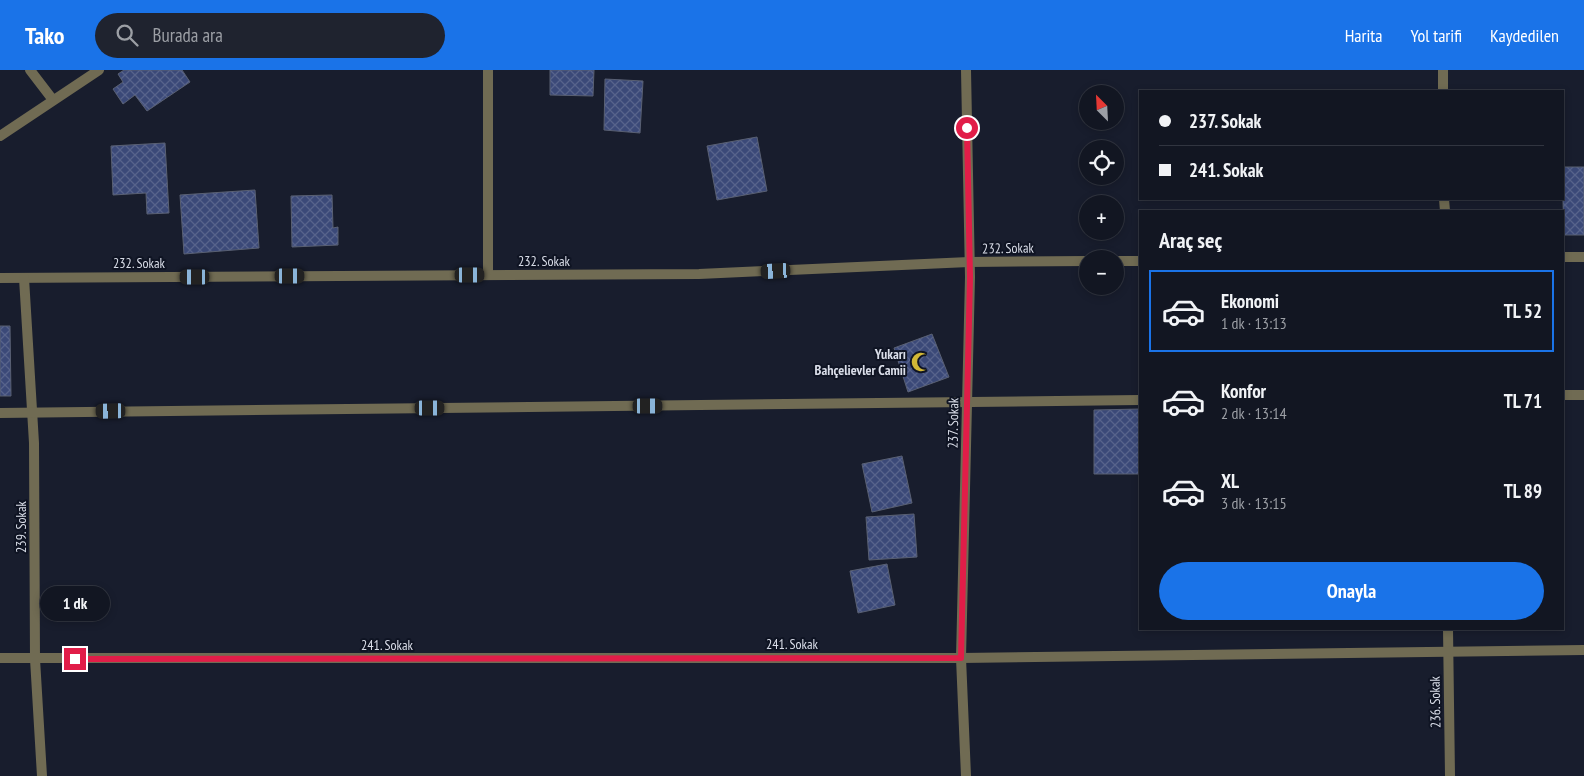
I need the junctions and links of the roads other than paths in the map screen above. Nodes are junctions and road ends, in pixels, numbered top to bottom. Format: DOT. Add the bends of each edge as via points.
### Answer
graph roads {
  1 [pos="30,70"];
  2 [pos="99,70"];
  3 [pos="488,70"];
  4 [pos="966,70"];
  5 [pos="1443,70"];
  6 [pos="1443,90"];
  7 [pos="53,100"];
  8 [pos="0,136"];
  9 [pos="1564,257"];
  10 [pos="1584,257"];
  11 [pos="1079,261"];
  12 [pos="1124,261"];
  13 [pos="1139,261"];
  14 [pos="969,262"];
  15 [pos="488,275"];
  16 [pos="0,278"];
  17 [pos="24,278"];
  18 [pos="1564,395"];
  19 [pos="1584,395"];
  20 [pos="1139,400"];
  21 [pos="967,402"];
  22 [pos="0,412"];
  23 [pos="32,412"];
  24 [pos="1448,630"];
  25 [pos="1584,650"];
  26 [pos="1448,652"];
  27 [pos="0,658"];
  28 [pos="961,658"];
  29 [pos="35,659"];
  30 [pos="42,776"];
  31 [pos="966,776"];
  32 [pos="1450,776"];
  1 -- 7 [label="street"];
  2 -- 7 [label="street"];
  3 -- 15 [label="street"];
  4 -- 14 [label="street, 237. Sokak"];
  5 -- 6 [label="street"];
  7 -- 8 [label="street"];
  9 -- 10 [label="street"];
  11 -- 14 [label="street, 232. Sokak"];
  12 -- 13 [label="street"];
  14 -- 15 [label="street, 232. Sokak" via="699,274"];
  14 -- 21 [label="street, 237. Sokak"];
  15 -- 17 [label="street, 232. Sokak"];
  16 -- 17 [label="street, 232. Sokak"];
  17 -- 23 [label="street, 239. Sokak"];
  18 -- 19 [label="street"];
  20 -- 21 [label="street"];
  21 -- 23 [label="street"];
  21 -- 28 [label="street, 237. Sokak"];
  22 -- 23 [label="street"];
  23 -- 29 [label="street, 239. Sokak"];
  24 -- 26 [label="street, 236. Sokak"];
  25 -- 26 [label="street, 241. Sokak"];
  26 -- 28 [label="street, 241. Sokak"];
  26 -- 32 [label="street, 236. Sokak"];
  27 -- 29 [label="street, 241. Sokak"];
  28 -- 29 [label="street, 241. Sokak"];
  28 -- 31 [label="street, 237. Sokak"];
  29 -- 30 [label="street, 239. Sokak"];
}
